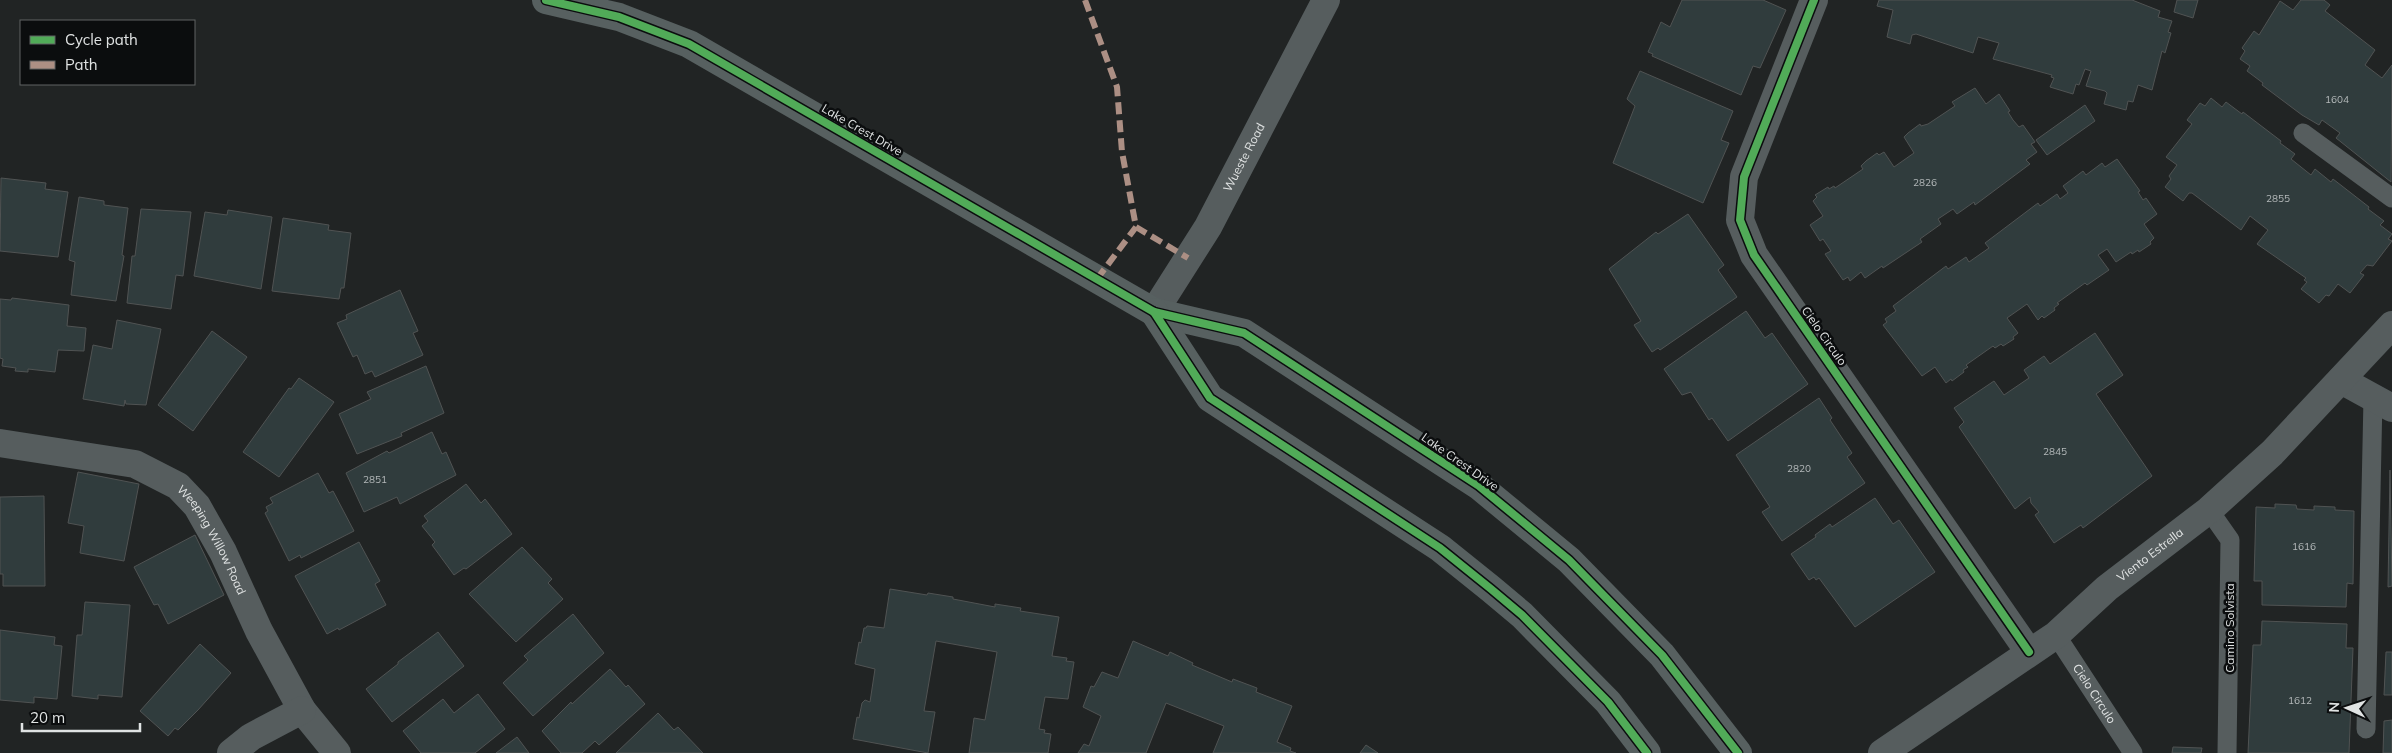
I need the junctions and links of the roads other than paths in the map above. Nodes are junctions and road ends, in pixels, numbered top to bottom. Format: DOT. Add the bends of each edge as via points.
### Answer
graph roads {
  1 [pos="546,0"];
  2 [pos="1326,0"];
  3 [pos="1814,0"];
  4 [pos="622,9"];
  5 [pos="2303,133"];
  6 [pos="2392,198"];
  7 [pos="1154,312"];
  8 [pos="2392,325"];
  9 [pos="2341,380"];
  10 [pos="2383,403"];
  11 [pos="0,443"];
  12 [pos="2209,510"];
  13 [pos="2056,635"];
  14 [pos="2029,652"];
  15 [pos="302,710"];
  16 [pos="2366,730"];
  17 [pos="231,753"];
  18 [pos="337,753"];
  19 [pos="1647,753"];
  20 [pos="1738,753"];
  21 [pos="1882,753"];
  22 [pos="2133,753"];
  23 [pos="2227,753"];
  1 -- 4 [label="main road, Lake Crest Drive"];
  2 -- 7 [label="street, Wueste Road" via="1208,227"];
  3 -- 14 [label="street, Cielo Circulo" via="1744,177 1740,220 1754,255"];
  4 -- 7 [label="main road, Lake Crest Drive" via="689,44"];
  5 -- 6 [label="lane"];
  7 -- 19 [label="main road, Lake Crest Drive" via="1210,398 1440,548 1491,589 1522,615 1608,702"];
  7 -- 20 [label="main road, Lake Crest Drive" via="1244,332 1478,486 1569,560 1662,655"];
  8 -- 9 [label="street, Viento Estrella"];
  9 -- 10 [label="street"];
  9 -- 12 [label="street, Viento Estrella" via="2272,454"];
  10 -- 16 [label="lane"];
  11 -- 15 [label="street, Weeping Willow Road" via="134,464 178,486 197,506 224,552 259,631"];
  12 -- 13 [label="street, Viento Estrella" via="2107,588"];
  12 -- 23 [label="lane, Camino Solvista" via="2230,540"];
  13 -- 14 [label="street, Viento Estrella"];
  13 -- 22 [label="lane, Cielo Circulo"];
  14 -- 21 [label="street, Viento Estrella"];
  15 -- 17 [label="street" via="251,737"];
  15 -- 18 [label="street, Weeping Willow Road"];
}
